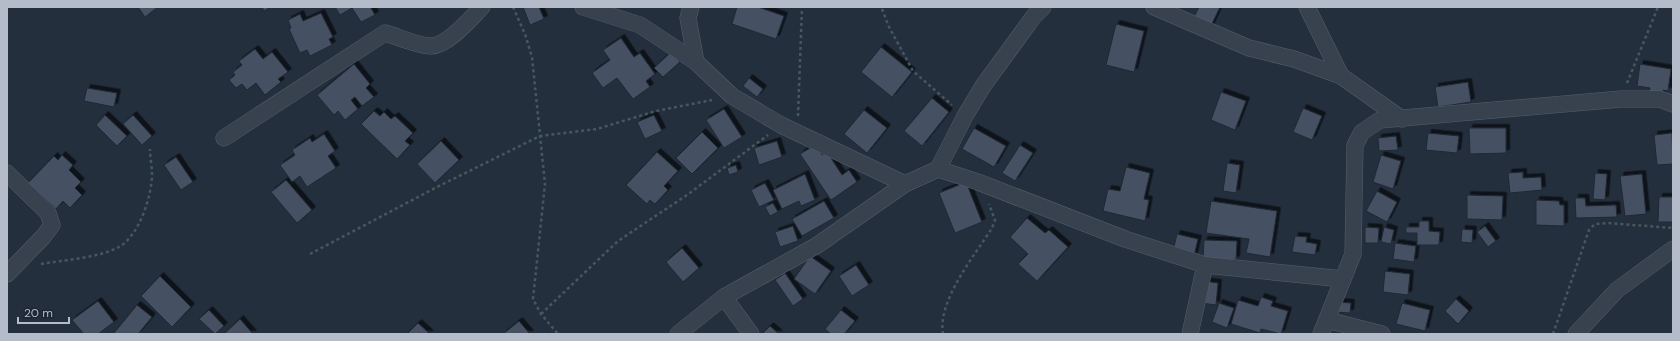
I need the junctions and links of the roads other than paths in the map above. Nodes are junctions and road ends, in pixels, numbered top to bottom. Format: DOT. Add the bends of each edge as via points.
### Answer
graph roads {
  1 [pos="482,7"];
  2 [pos="583,7"];
  3 [pos="691,7"];
  4 [pos="1043,7"];
  5 [pos="1154,7"];
  6 [pos="1307,7"];
  7 [pos="696,62"];
  8 [pos="1341,76"];
  9 [pos="1673,104"];
  10 [pos="1402,119"];
  11 [pos="224,138"];
  12 [pos="938,169"];
  13 [pos="7,173"];
  14 [pos="905,184"];
  15 [pos="1673,249"];
  16 [pos="1205,265"];
  17 [pos="10,271"];
  18 [pos="1343,279"];
  19 [pos="724,297"];
  20 [pos="1324,327"];
  21 [pos="678,334"];
  22 [pos="751,334"];
  23 [pos="1190,334"];
  24 [pos="1382,334"];
  25 [pos="1576,334"];
  1 -- 11 [label="street" via="459,31 432,46 385,33"];
  2 -- 7 [label="street" via="640,25"];
  3 -- 7 [label="street" via="688,18"];
  4 -- 12 [label="street" via="1011,47 965,116"];
  5 -- 8 [label="street" via="1249,48 1294,59"];
  6 -- 8 [label="street"];
  7 -- 14 [label="street" via="732,96 797,133"];
  8 -- 10 [label="street"];
  9 -- 10 [label="street" via="1660,99 1621,99"];
  10 -- 18 [label="street" via="1380,120 1362,132 1355,145 1353,254"];
  12 -- 14 [label="street"];
  12 -- 16 [label="street" via="1125,239"];
  13 -- 17 [label="street" via="48,213 52,225"];
  14 -- 19 [label="street" via="816,246"];
  15 -- 25 [label="street" via="1617,290"];
  16 -- 18 [label="street"];
  16 -- 23 [label="street"];
  18 -- 20 [label="street"];
  19 -- 21 [label="street"];
  19 -- 22 [label="street"];
  20 -- 24 [label="street"];
}
